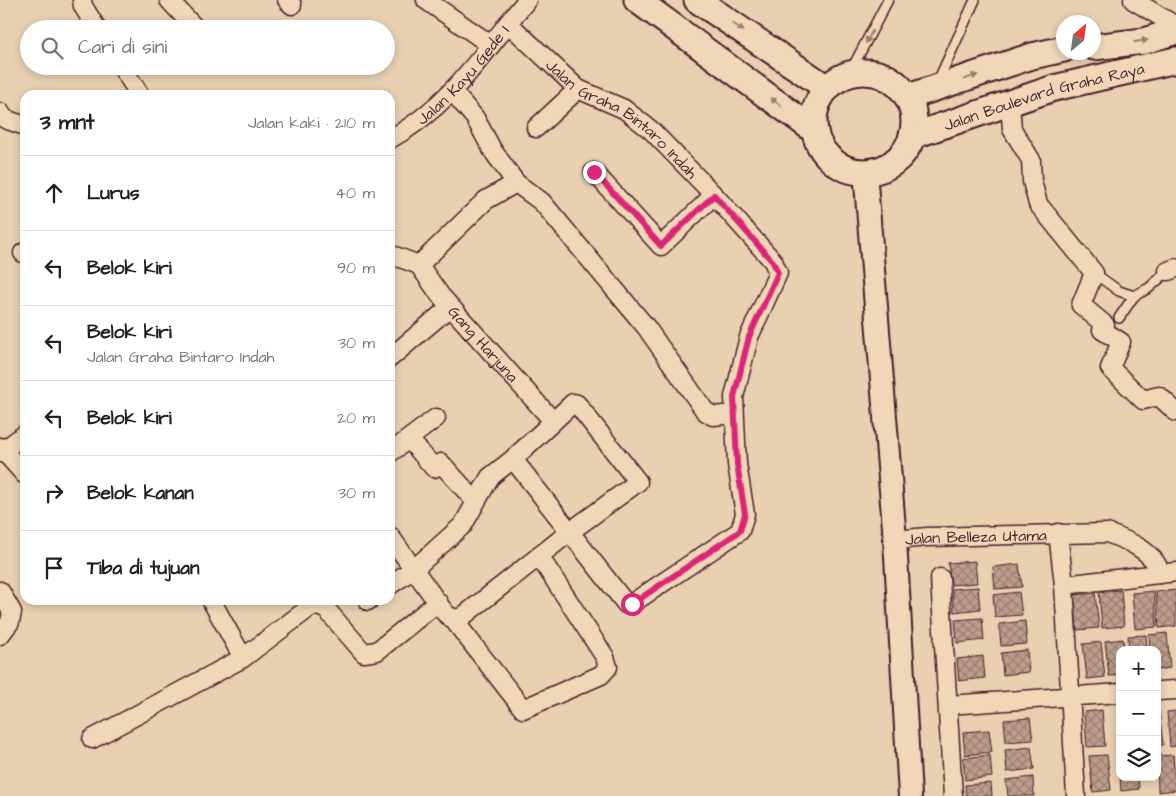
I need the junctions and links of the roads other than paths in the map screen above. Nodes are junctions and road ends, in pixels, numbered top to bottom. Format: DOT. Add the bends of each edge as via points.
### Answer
graph roads {
  1 [pos="82,0"];
  2 [pos="169,0"];
  3 [pos="426,0"];
  4 [pos="527,0"];
  5 [pos="636,0"];
  6 [pos="697,0"];
  7 [pos="888,0"];
  8 [pos="975,0"];
  9 [pos="1133,0"];
  10 [pos="92,20"];
  11 [pos="188,20"];
  12 [pos="508,23"];
  13 [pos="1176,26"];
  14 [pos="1176,31"];
  15 [pos="491,45"];
  16 [pos="1101,46"];
  17 [pos="1056,51"];
  18 [pos="1101,51"];
  19 [pos="1176,60"];
  20 [pos="849,74"];
  21 [pos="1111,74"];
  22 [pos="127,75"];
  23 [pos="827,88"];
  24 [pos="935,88"];
  25 [pos="578,89"];
  26 [pos="137,90"];
  27 [pos="453,92"];
  28 [pos="908,97"];
  29 [pos="1010,103"];
  30 [pos="2,118"];
  31 [pos="20,124"];
  32 [pos="536,128"];
  33 [pos="815,131"];
  34 [pos="395,136"];
  35 [pos="912,136"];
  36 [pos="594,172"];
  37 [pos="865,172"];
  38 [pos="516,183"];
  39 [pos="714,195"];
  40 [pos="395,256"];
  41 [pos="419,264"];
  42 [pos="1172,269"];
  43 [pos="1094,273"];
  44 [pos="1134,296"];
  45 [pos="450,307"];
  46 [pos="1119,318"];
  47 [pos="395,354"];
  48 [pos="1176,412"];
  49 [pos="734,414"];
  50 [pos="436,418"];
  51 [pos="553,421"];
  52 [pos="20,437"];
  53 [pos="409,439"];
  54 [pos="395,449"];
  55 [pos="1,450"];
  56 [pos="513,459"];
  57 [pos="20,470"];
  58 [pos="476,501"];
  59 [pos="571,531"];
  60 [pos="1058,533"];
  61 [pos="895,540"];
  62 [pos="395,542"];
  63 [pos="540,556"];
  64 [pos="415,568"];
  65 [pos="1169,573"];
  66 [pos="940,578"];
  67 [pos="395,582"];
  68 [pos="1064,585"];
  69 [pos="0,591"];
  70 [pos="438,602"];
  71 [pos="214,605"];
  72 [pos="309,605"];
  73 [pos="316,605"];
  74 [pos="458,618"];
  75 [pos="0,635"];
  76 [pos="243,658"];
  77 [pos="1176,690"];
  78 [pos="1161,691"];
  79 [pos="1116,693"];
  80 [pos="1071,696"];
  81 [pos="948,705"];
  82 [pos="92,739"];
  83 [pos="910,796"];
  84 [pos="953,796"];
  85 [pos="1076,796"];
  1 -- 10 [label="street"];
  2 -- 11 [label="street"];
  3 -- 15 [label="street"];
  4 -- 12 [label="street, Jalan Kayu Gede I"];
  33 -- 5 [label="main road, one-way"];
  6 -- 23 [label="main road, one-way"];
  7 -- 20 [label="lane, one-way"];
  8 -- 24 [label="lane"];
  9 -- 13 [label="street"];
  12 -- 15 [label="street, Jalan Kayu Gede I"];
  12 -- 25 [label="street, Jalan Graha Bintaro Indah"];
  16 -- 14 [label="main road, Jalan Boulevard Graha Raya, one-way" via="1144,41"];
  15 -- 27 [label="street, Jalan Kayu Gede I"];
  24 -- 17 [label="main road, one-way"];
  18 -- 21 [label="main road"];
  19 -- 21 [label="main road, Jalan Boulevard Graha Raya"];
  20 -- 23 [label="main road"];
  20 -- 28 [label="main road" via="876,73 889,78"];
  21 -- 29 [label="main road, Jalan Boulevard Graha Raya"];
  22 -- 26 [label="street"];
  23 -- 33 [label="main road" via="816,108"];
  24 -- 28 [label="main road"];
  25 -- 32 [label="street"];
  25 -- 39 [label="street, Jalan Graha Bintaro Indah" via="624,109 651,130"];
  27 -- 34 [label="street, Jalan Kayu Gede I" via="411,128"];
  27 -- 38 [label="street" via="475,118"];
  28 -- 35 [label="main road" via="914,116"];
  29 -- 35 [label="main road, Jalan Boulevard Graha Raya"];
  29 -- 43 [label="street" via="1012,129 1031,160 1038,204"];
  30 -- 31 [label="street"];
  33 -- 37 [label="main road" via="820,144 838,165"];
  35 -- 37 [label="main road" via="906,150 895,161"];
  36 -- 39 [label="street" via="661,246"];
  37 -- 61 [label="street"];
  38 -- 41 [label="street" via="486,200"];
  38 -- 49 [label="street" via="542,202 646,327 705,411 713,416"];
  39 -- 49 [label="street, Jalan Graha Bintaro Indah" via="773,262 778,273 749,337 739,373"];
  40 -- 41 [label="street"];
  41 -- 45 [label="street, Gang Harjuna"];
  42 -- 44 [label="lane"];
  43 -- 44 [label="lane" via="1119,291"];
  43 -- 48 [label="street" via="1081,305 1105,325 1102,330 1121,342 1110,368 1143,400 1159,396"];
  44 -- 46 [label="lane"];
  45 -- 47 [label="street"];
  45 -- 51 [label="street, Gang Harjuna"];
  49 -- 59 [label="street" via="745,514 740,531 632,604 626,604"];
  50 -- 53 [label="street"];
  51 -- 56 [label="street"];
  51 -- 59 [label="street" via="569,404 577,404 638,482"];
  52 -- 55 [label="street"];
  53 -- 54 [label="street"];
  53 -- 58 [label="street" via="434,468 441,463"];
  55 -- 57 [label="street"];
  56 -- 58 [label="street" via="490,477"];
  56 -- 59 [label="street"];
  58 -- 64 [label="street" via="463,525"];
  59 -- 63 [label="street"];
  60 -- 61 [label="street, Jalan Belleza Utama"];
  60 -- 65 [label="street, Jalan Belleza Utama" via="1107,533 1124,539 1144,550"];
  60 -- 68 [label="street"];
  61 -- 83 [label="street"];
  62 -- 64 [label="street"];
  63 -- 74 [label="street"];
  63 -- 74 [label="street" via="605,656 608,667 601,675 523,710"];
  64 -- 67 [label="street"];
  64 -- 70 [label="street"];
  65 -- 68 [label="street"];
  66 -- 81 [label="street"];
  68 -- 80 [label="street"];
  69 -- 75 [label="street" via="12,612 10,622"];
  70 -- 73 [label="street" via="370,654 364,653 326,609"];
  70 -- 74 [label="street" via="446,613"];
  71 -- 76 [label="street"];
  72 -- 76 [label="street"];
  76 -- 82 [label="street"];
  77 -- 78 [label="street"];
  79 -- 80 [label="street"];
  80 -- 81 [label="street"];
  80 -- 85 [label="street"];
  81 -- 84 [label="street"];
}
